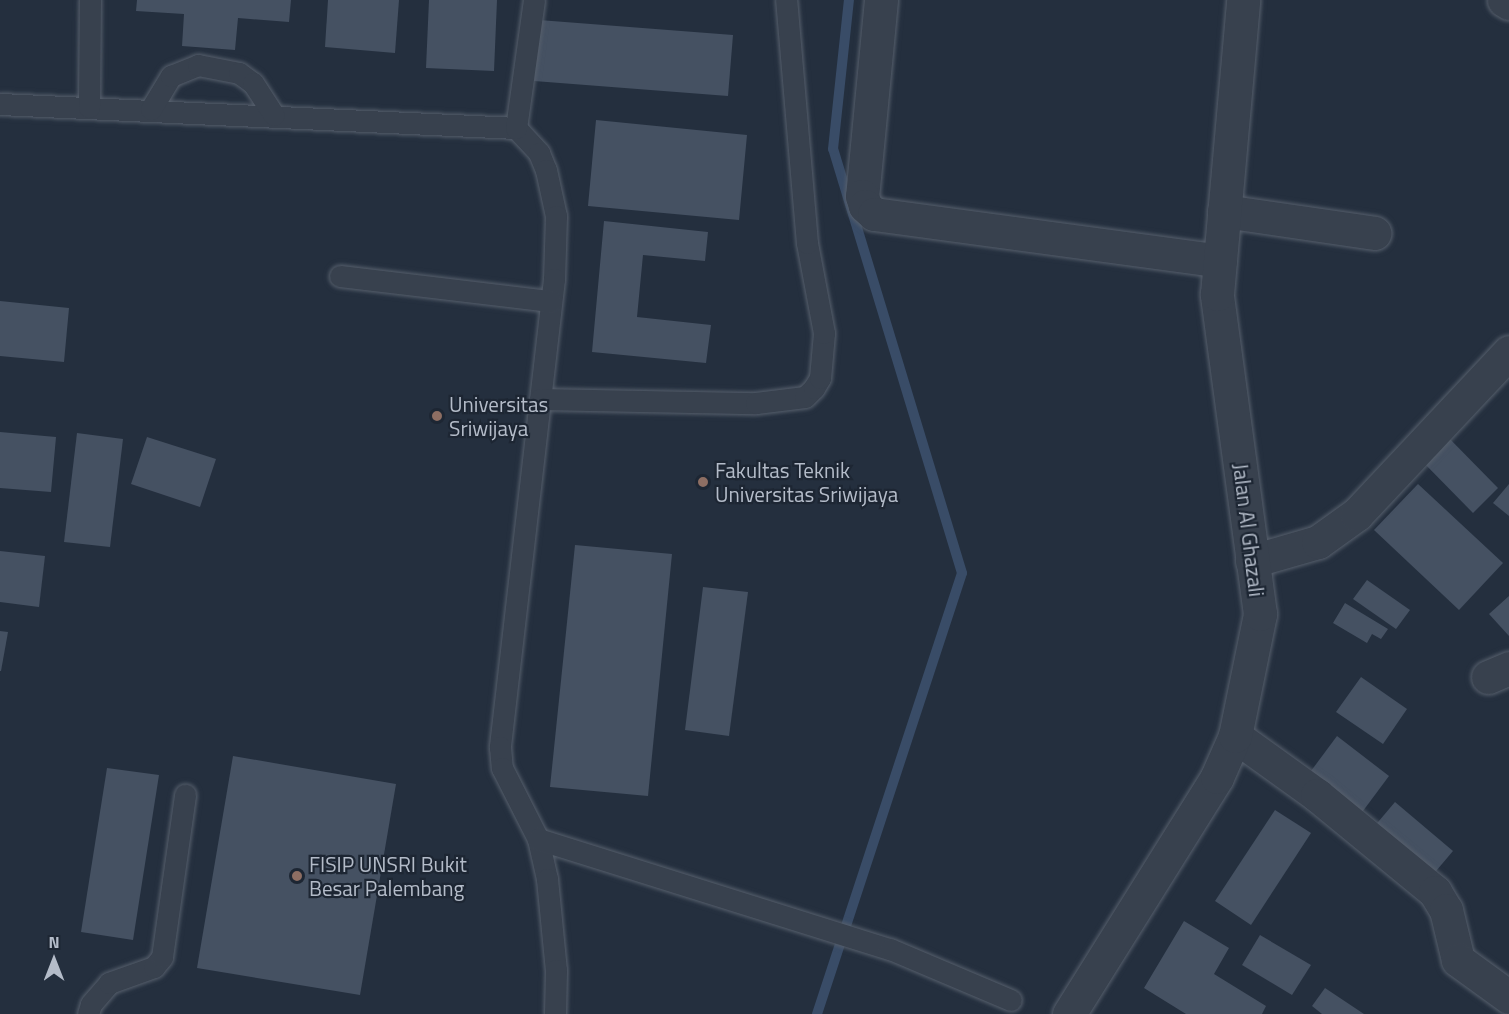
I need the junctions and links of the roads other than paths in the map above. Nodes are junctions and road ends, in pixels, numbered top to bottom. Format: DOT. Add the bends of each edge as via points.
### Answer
graph roads {
  1 [pos="90,0"];
  2 [pos="534,0"];
  3 [pos="786,0"];
  4 [pos="880,0"];
  5 [pos="1243,0"];
  6 [pos="1504,0"];
  7 [pos="1509,3"];
  8 [pos="0,104"];
  9 [pos="89,107"];
  10 [pos="151,109"];
  11 [pos="274,115"];
  12 [pos="516,128"];
  13 [pos="1224,211"];
  14 [pos="1374,233"];
  15 [pos="1220,261"];
  16 [pos="340,276"];
  17 [pos="551,301"];
  18 [pos="1509,352"];
  19 [pos="540,399"];
  20 [pos="1252,561"];
  21 [pos="1235,736"];
  22 [pos="185,795"];
  23 [pos="538,839"];
  24 [pos="1505,986"];
  25 [pos="1011,1000"];
  26 [pos="88,1014"];
  27 [pos="555,1014"];
  28 [pos="1069,1014"];
  1 -- 9 [label="lane"];
  2 -- 12 [label="lane"];
  3 -- 19 [label="lane" via="807,243 824,333 820,378 814,388 805,397 756,403"];
  4 -- 15 [label="street" via="862,196 865,206 874,214"];
  5 -- 13 [label="street, Jalan Al Ghazali"];
  6 -- 7 [label="street"];
  8 -- 9 [label="lane"];
  9 -- 10 [label="lane"];
  10 -- 11 [label="lane"];
  10 -- 11 [label="lane" via="171,76 198,65 239,73 253,83"];
  11 -- 12 [label="lane"];
  12 -- 17 [label="lane" via="539,153 556,216"];
  13 -- 14 [label="street"];
  13 -- 15 [label="street, Jalan Al Ghazali"];
  15 -- 20 [label="street, Jalan Al Ghazali" via="1217,294"];
  16 -- 17 [label="lane"];
  17 -- 19 [label="lane"];
  18 -- 20 [label="street" via="1357,514 1318,542"];
  19 -- 23 [label="lane" via="500,731 502,768"];
  20 -- 21 [label="street, Jalan Al Ghazali" via="1260,614"];
  21 -- 24 [label="street" via="1317,795 1435,892 1446,910 1458,960"];
  21 -- 28 [label="street, Jalan Al Ghazali" via="1195,815"];
  22 -- 26 [label="lane" via="162,957 154,967 109,983 91,1004"];
  23 -- 25 [label="lane" via="890,949"];
  23 -- 27 [label="lane" via="550,913"];
}
